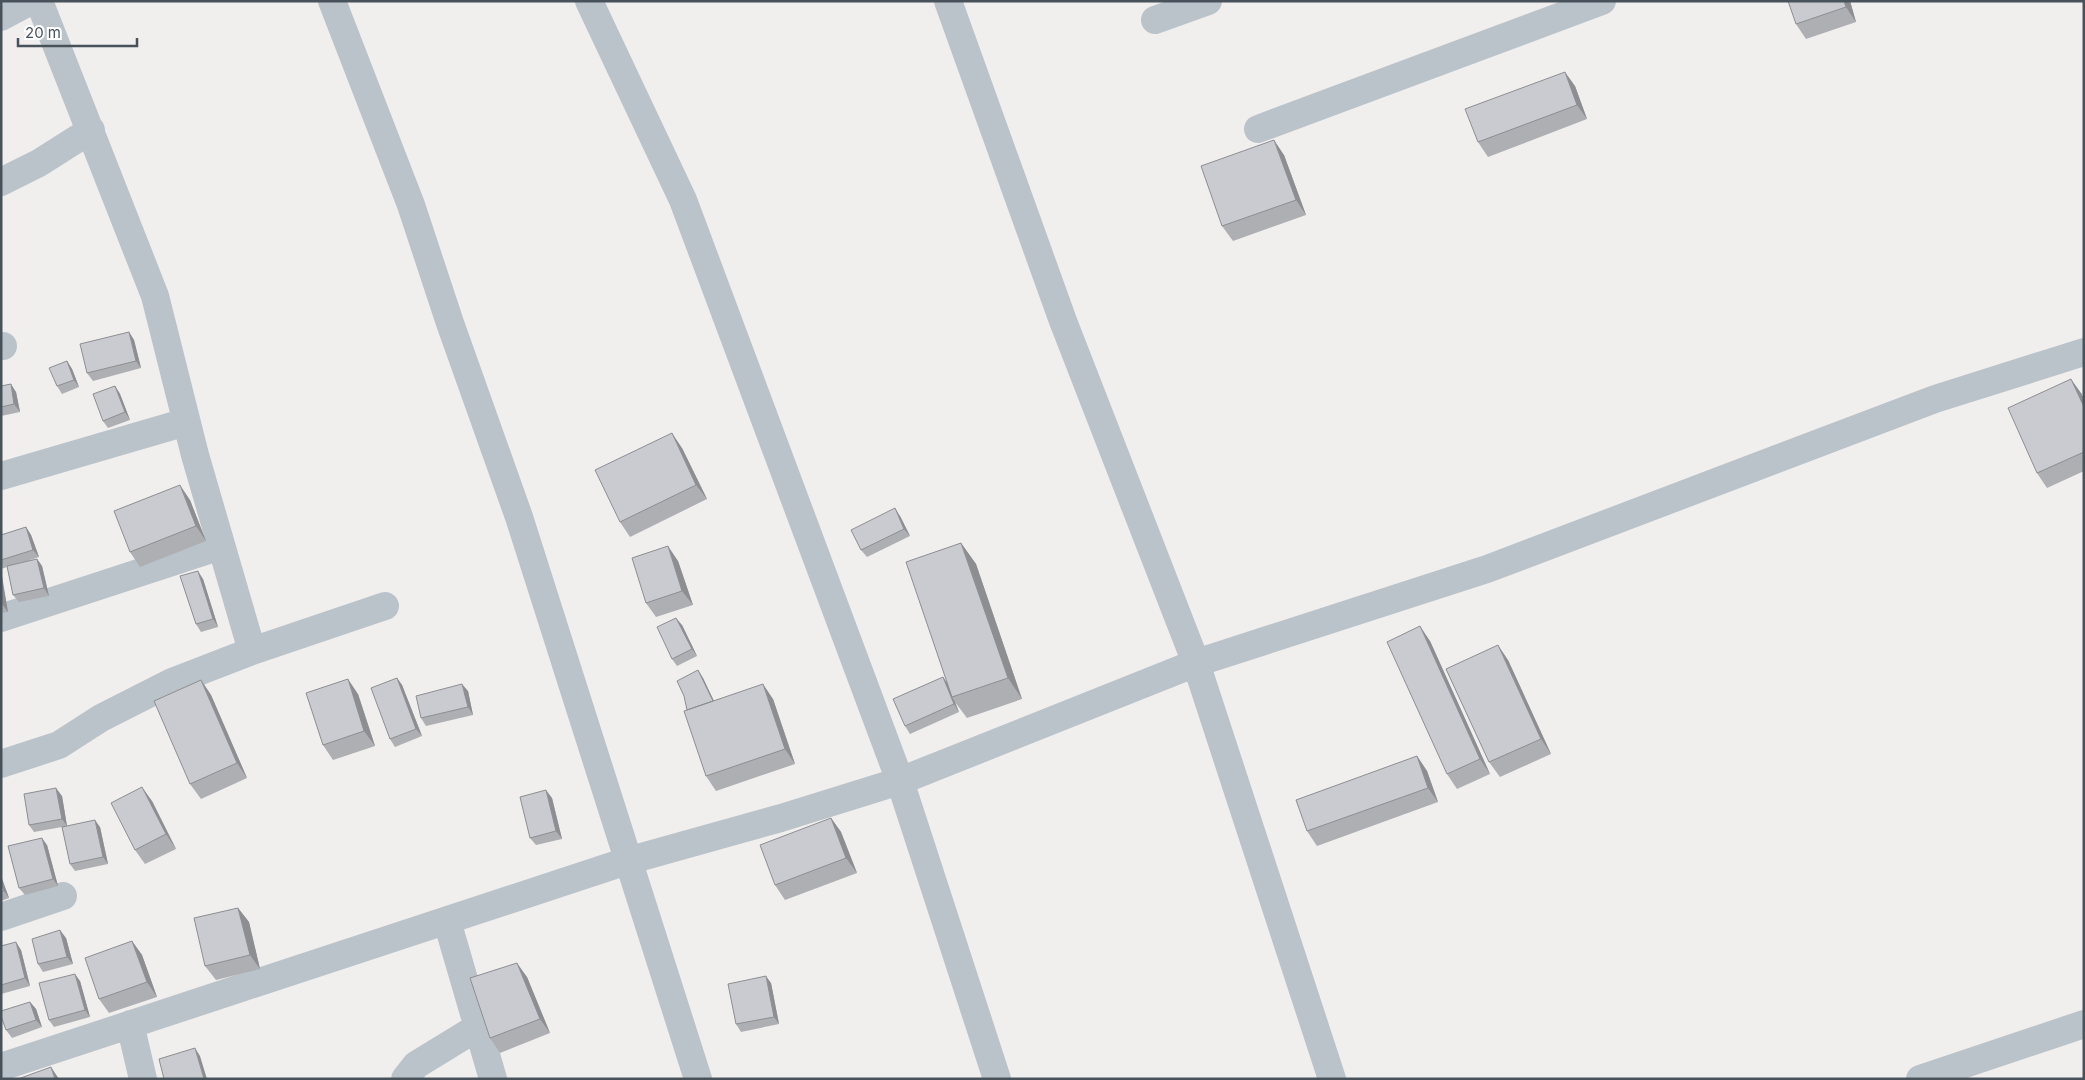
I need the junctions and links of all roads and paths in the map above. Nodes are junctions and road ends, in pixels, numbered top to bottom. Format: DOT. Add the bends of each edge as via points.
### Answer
graph roads {
  1 [pos="31,1"];
  2 [pos="39,1"];
  3 [pos="332,1"];
  4 [pos="589,1"];
  5 [pos="948,1"];
  6 [pos="1208,1"];
  7 [pos="1602,1"];
  8 [pos="1,17"];
  9 [pos="1155,20"];
  10 [pos="1258,129"];
  11 [pos="91,130"];
  12 [pos="1,182"];
  13 [pos="2084,352"];
  14 [pos="186,422"];
  15 [pos="1,476"];
  16 [pos="222,546"];
  17 [pos="385,606"];
  18 [pos="1,618"];
  19 [pos="252,650"];
  20 [pos="1196,663"];
  21 [pos="1,764"];
  22 [pos="900,781"];
  23 [pos="627,861"];
  24 [pos="63,896"];
  25 [pos="1,917"];
  26 [pos="448,920"];
  27 [pos="130,1024"];
  28 [pos="2084,1024"];
  29 [pos="478,1027"];
  30 [pos="1,1067"];
  31 [pos="143,1079"];
  32 [pos="405,1079"];
  33 [pos="493,1079"];
  34 [pos="698,1079"];
  35 [pos="997,1079"];
  36 [pos="1332,1079"];
  37 [pos="1920,1079"];
  1 -- 8 [label="street"];
  2 -- 11 [label="street"];
  3 -- 23 [label="street" via="411,205 518,517"];
  4 -- 22 [label="street" via="683,200"];
  5 -- 20 [label="street" via="1063,321"];
  6 -- 9 [label="street"];
  7 -- 10 [label="street"];
  11 -- 12 [label="street" via="39,163"];
  11 -- 14 [label="street" via="155,296"];
  13 -- 20 [label="street" via="1935,399 1487,569"];
  14 -- 15 [label="street"];
  14 -- 16 [label="street"];
  16 -- 18 [label="street"];
  16 -- 19 [label="street"];
  17 -- 19 [label="street"];
  19 -- 21 [label="street" via="172,682 101,718 59,745"];
  20 -- 22 [label="street"];
  20 -- 36 [label="street"];
  22 -- 23 [label="street"];
  22 -- 35 [label="street"];
  23 -- 26 [label="street"];
  23 -- 34 [label="street"];
  24 -- 25 [label="street"];
  26 -- 27 [label="street"];
  26 -- 29 [label="street"];
  27 -- 30 [label="street"];
  27 -- 31 [label="street"];
  28 -- 37 [label="street"];
  29 -- 32 [label="street" via="416,1065"];
  29 -- 33 [label="street"];
}
